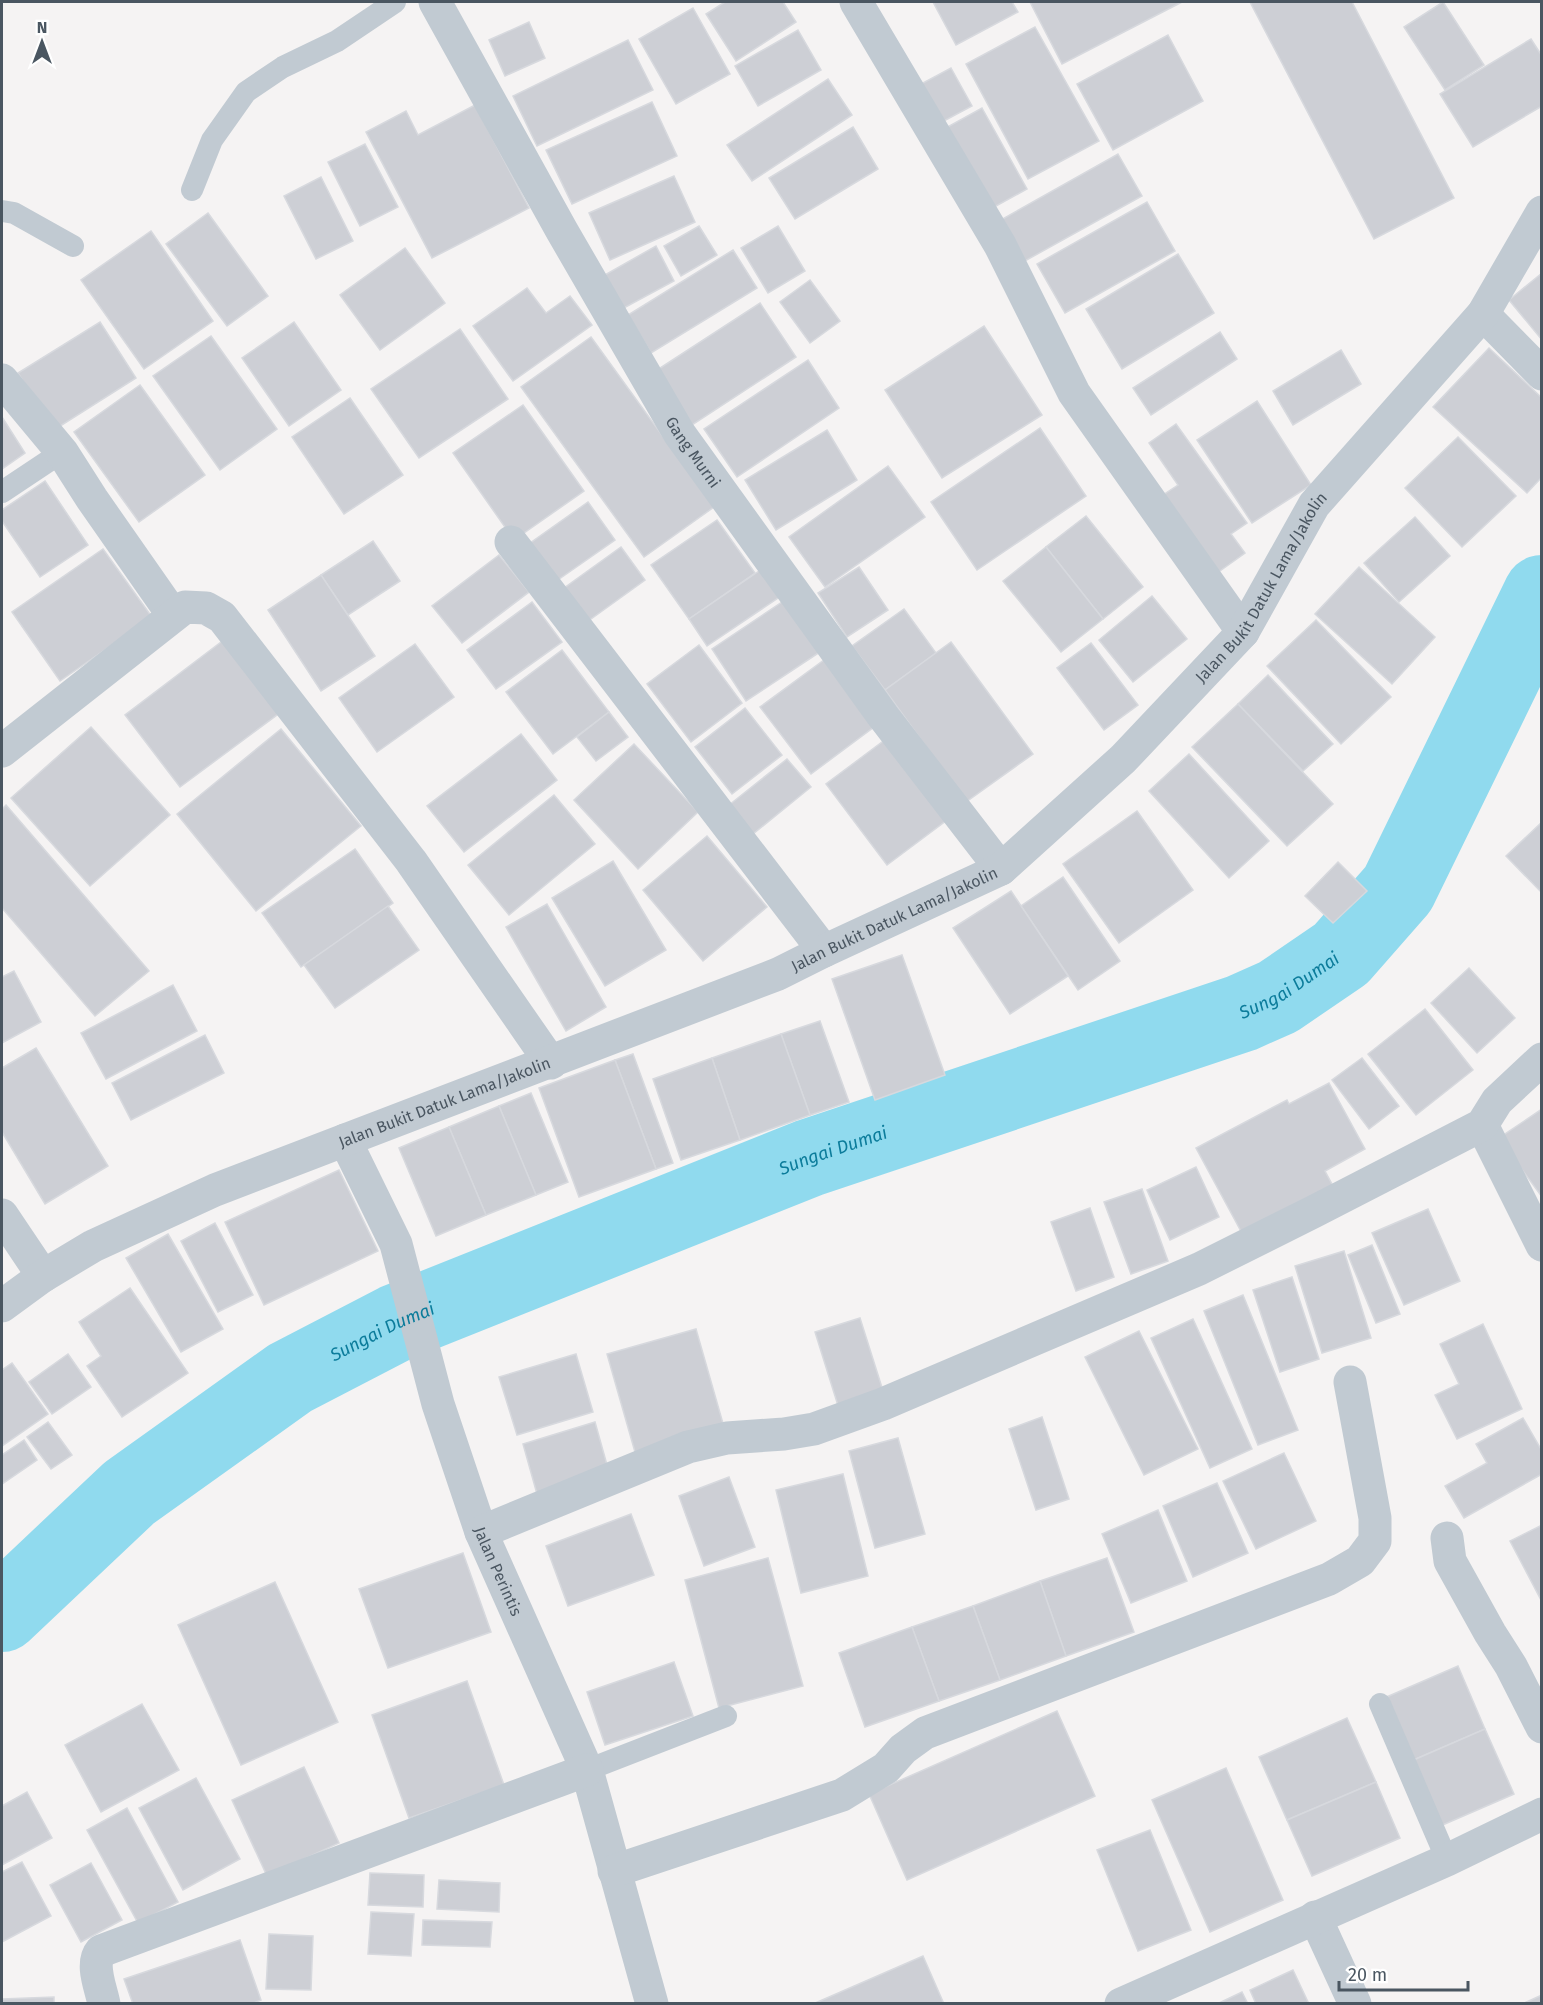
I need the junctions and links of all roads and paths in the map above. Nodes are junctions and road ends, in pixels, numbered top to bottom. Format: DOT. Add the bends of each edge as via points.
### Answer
graph roads {
  1 [pos="395,2"];
  2 [pos="435,2"];
  3 [pos="856,2"];
  4 [pos="192,190"];
  5 [pos="2,211"];
  6 [pos="1542,212"];
  7 [pos="73,246"];
  8 [pos="1483,314"];
  9 [pos="1542,374"];
  10 [pos="2,380"];
  11 [pos="63,452"];
  12 [pos="2,492"];
  13 [pos="511,542"];
  14 [pos="173,615"];
  15 [pos="1243,632"];
  16 [pos="2,751"];
  17 [pos="1001,868"];
  18 [pos="824,951"];
  19 [pos="1542,1059"];
  20 [pos="551,1063"];
  21 [pos="1482,1125"];
  22 [pos="345,1140"];
  23 [pos="2,1215"];
  24 [pos="1542,1245"];
  25 [pos="43,1276"];
  26 [pos="2,1306"];
  27 [pos="1350,1382"];
  28 [pos="481,1532"];
  29 [pos="1447,1538"];
  30 [pos="1380,1704"];
  31 [pos="726,1716"];
  32 [pos="1542,1727"];
  33 [pos="587,1770"];
  34 [pos="1542,1814"];
  35 [pos="1447,1860"];
  36 [pos="614,1871"];
  37 [pos="1316,1917"];
  38 [pos="104,2004"];
  39 [pos="652,2004"];
  40 [pos="1121,2004"];
  41 [pos="1355,2004"];
  1 -- 4 [label="lane" via="337,41 283,67 246,92 212,140"];
  2 -- 17 [label="street, Gang Murni" via="679,433 883,716"];
  3 -- 15 [label="street" via="1000,245 1074,393"];
  5 -- 7 [label="lane" via="14,213"];
  6 -- 8 [label="street, Jalan Bukit Datuk Lama/Jakolin"];
  8 -- 9 [label="street"];
  8 -- 15 [label="street, Jalan Bukit Datuk Lama/Jakolin" via="1314,505"];
  10 -- 11 [label="street"];
  11 -- 12 [label="lane"];
  11 -- 14 [label="street"];
  13 -- 18 [label="street"];
  14 -- 16 [label="street"];
  14 -- 20 [label="street" via="184,607 195,606 222,617 411,861"];
  15 -- 17 [label="street, Jalan Bukit Datuk Lama/Jakolin" via="1123,759"];
  17 -- 18 [label="street, Jalan Bukit Datuk Lama/Jakolin"];
  18 -- 20 [label="street, Jalan Bukit Datuk Lama/Jakolin" via="778,974"];
  19 -- 21 [label="street" via="1497,1101"];
  20 -- 22 [label="street, Jalan Bukit Datuk Lama/Jakolin"];
  21 -- 24 [label="street"];
  21 -- 28 [label="street" via="1199,1269 882,1404 814,1429 727,1438 688,1447"];
  22 -- 25 [label="street, Jalan Bukit Datuk Lama/Jakolin" via="153,1217"];
  22 -- 28 [label="street, Jalan Perintis" via="396,1244 438,1404"];
  23 -- 25 [label="street"];
  25 -- 26 [label="street, Jalan Bukit Datuk Lama/Jakolin"];
  27 -- 36 [label="street" via="1375,1518 1375,1541 1360,1561 1329,1578 925,1733 886,1768 842,1795"];
  28 -- 33 [label="street, Jalan Perintis"];
  29 -- 32 [label="street" via="1450,1561"];
  30 -- 35 [label="lane"];
  31 -- 33 [label="lane"];
  33 -- 36 [label="street, Jalan Perintis"];
  33 -- 38 [label="street" via="101,1951 96,1963"];
  34 -- 35 [label="street"];
  35 -- 37 [label="street"];
  36 -- 39 [label="street, Jalan Perintis"];
  37 -- 40 [label="street"];
  37 -- 41 [label="street"];
}
